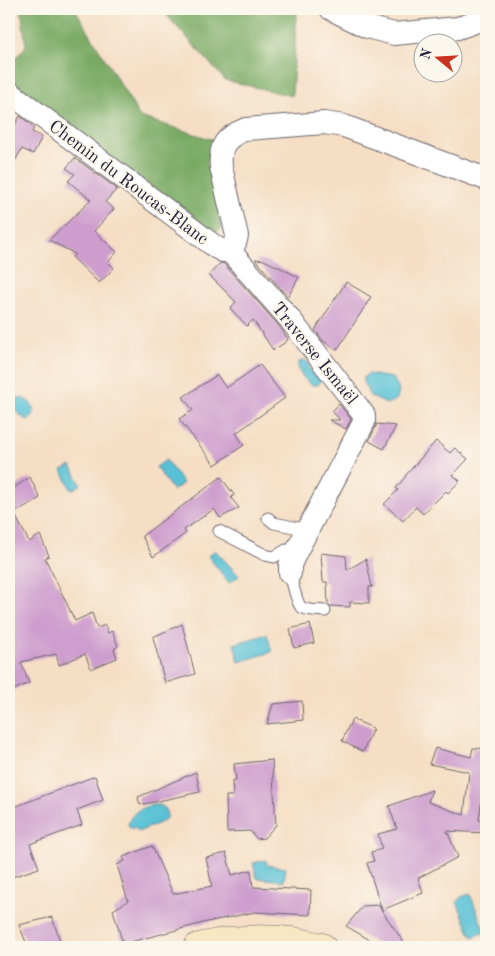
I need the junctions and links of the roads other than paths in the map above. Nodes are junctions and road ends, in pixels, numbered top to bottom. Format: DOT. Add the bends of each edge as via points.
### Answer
graph roads {
  1 [pos="331,9"];
  2 [pos="486,18"];
  3 [pos="9,93"];
  4 [pos="486,179"];
  5 [pos="229,250"];
  6 [pos="268,518"];
  7 [pos="308,530"];
  8 [pos="219,531"];
  9 [pos="293,563"];
  10 [pos="324,611"];
  11 [pos="198,947"];
  12 [pos="322,947"];
  1 -- 2 [label="street" via="368,27 394,34 458,28"];
  3 -- 5 [label="street, Chemin du Roucas-Blanc" via="217,248"];
  4 -- 5 [label="street, Chemin du Roucas-Blanc" via="344,126 324,123 246,129 227,140 220,157 237,236"];
  5 -- 7 [label="street, Traverse Ismaël" via="289,318 364,415 364,422"];
  6 -- 7 [label="lane" via="274,523"];
  7 -- 9 [label="street, Traverse Ismaël"];
  8 -- 9 [label="lane" via="265,555 274,557 286,550"];
  9 -- 10 [label="lane" via="301,607"];
  11 -- 12 [label="main road" via="223,941 264,939"];
}
